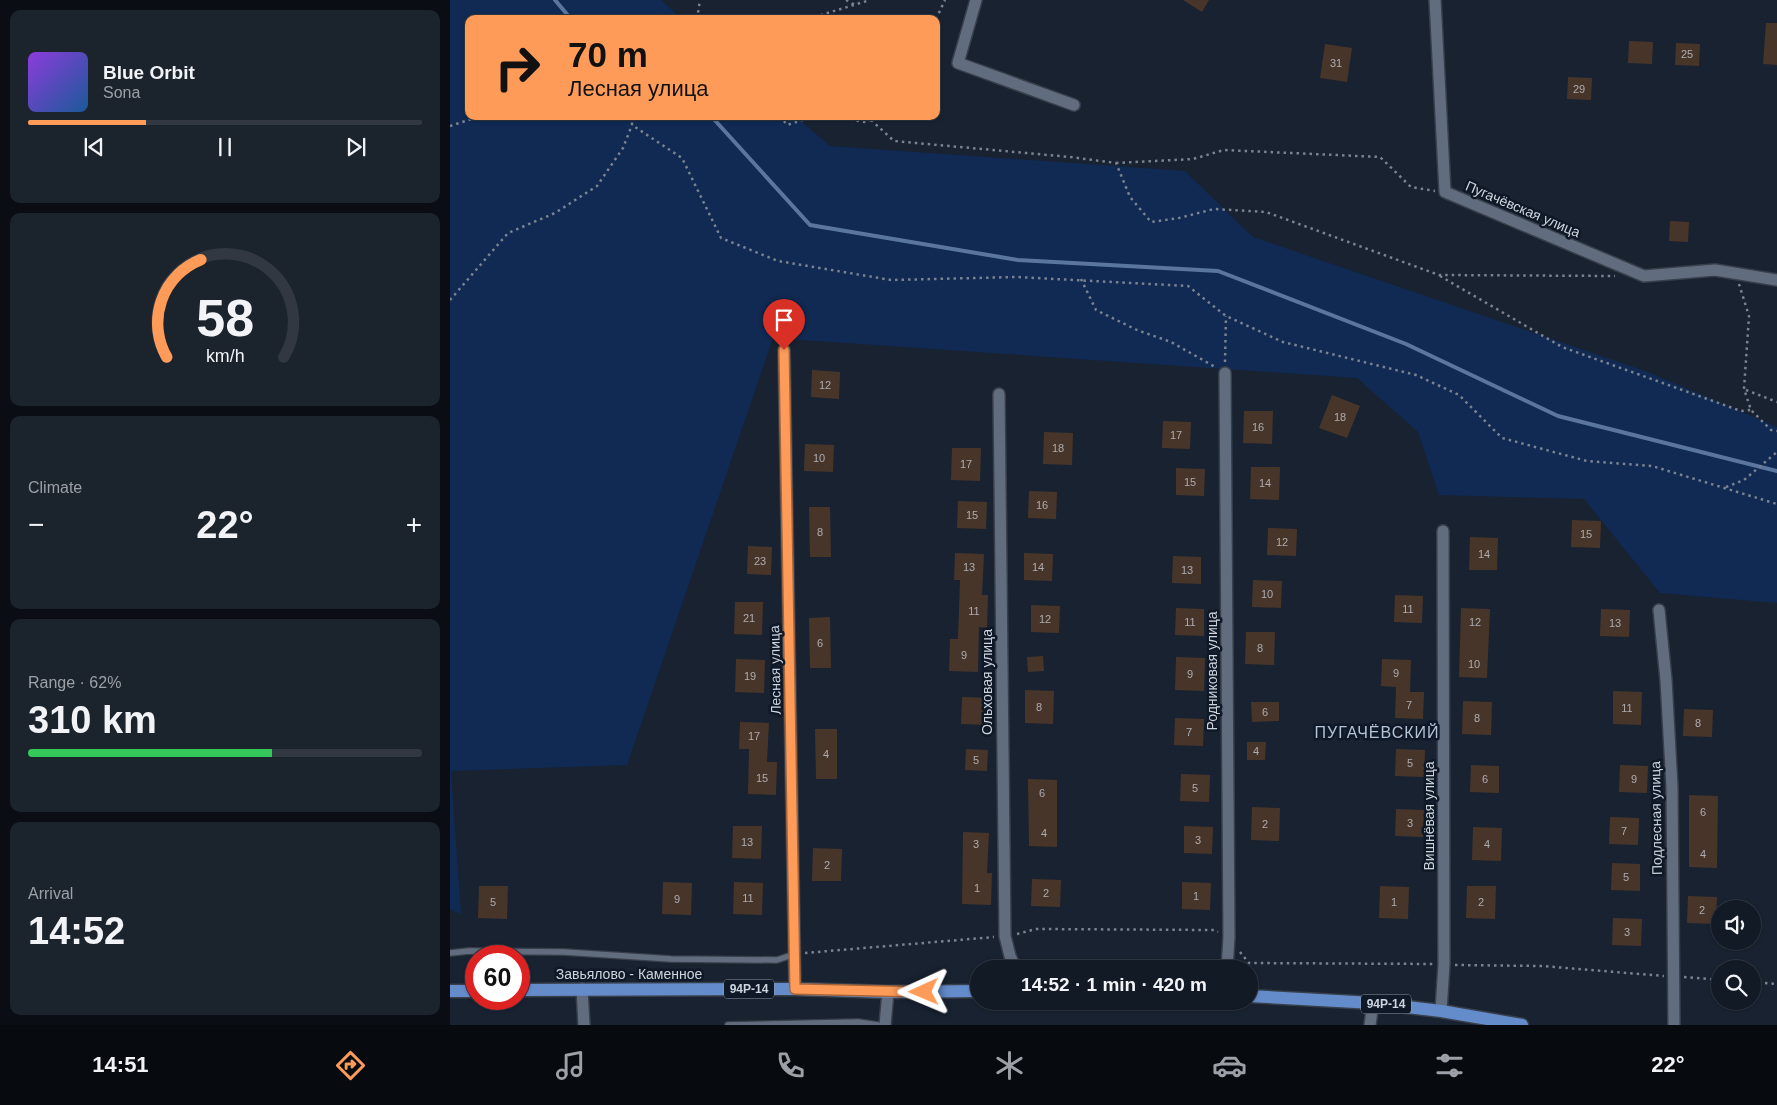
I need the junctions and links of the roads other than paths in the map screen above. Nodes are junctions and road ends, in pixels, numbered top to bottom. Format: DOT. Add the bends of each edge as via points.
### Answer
graph roads {
  1 [pos="976,0"];
  2 [pos="1435,0"];
  3 [pos="1074,104"];
  4 [pos="1777,280"];
  5 [pos="784,350"];
  6 [pos="1225,373"];
  7 [pos="999,394"];
  8 [pos="1443,531"];
  9 [pos="1659,610"];
  10 [pos="450,953"];
  11 [pos="795,954"];
  12 [pos="1012,960"];
  13 [pos="1228,960"];
  14 [pos="582,989"];
  15 [pos="795,989"];
  16 [pos="465,990"];
  17 [pos="530,990"];
  18 [pos="450,991"];
  19 [pos="970,991"];
  20 [pos="888,992"];
  21 [pos="1258,997"];
  22 [pos="1373,1003"];
  23 [pos="1441,1011"];
  24 [pos="583,1024"];
  25 [pos="1368,1024"];
  26 [pos="728,1025"];
  27 [pos="878,1025"];
  28 [pos="885,1025"];
  29 [pos="1522,1025"];
  30 [pos="1674,1025"];
  1 -- 3 [label="street" via="958,63"];
  2 -- 4 [label="street, Пугачёвская улица" via="1444,192 1644,276 1715,270"];
  5 -- 11 [label="street, Лесная улица"];
  6 -- 13 [label="street, Родниковая улица"];
  7 -- 12 [label="street, Ольховая улица" via="1005,936"];
  8 -- 23 [label="street, Вишнёвая улица" via="1444,964"];
  9 -- 30 [label="street, Подлесная улица" via="1672,787"];
  10 -- 11 [label="lane" via="564,952 671,959 767,960"];
  11 -- 15 [label="street, Лесная улица"];
  14 -- 15 [label="main road, Завьялово - Каменное / 94Р-14"];
  14 -- 17 [label="main road, Завьялово - Каменное / 94Р-14"];
  14 -- 24 [label="street"];
  15 -- 20 [label="main road, Завьялово - Каменное / 94Р-14"];
  16 -- 18 [label="main road"];
  19 -- 20 [label="main road, Завьялово - Каменное / 94Р-14"];
  20 -- 28 [label="street"];
  21 -- 22 [label="main road, 94Р-14"];
  22 -- 23 [label="main road, 94Р-14"];
  22 -- 25 [label="street"];
  23 -- 29 [label="main road, 94Р-14"];
  26 -- 27 [label="lane" via="858,1022"];
}
